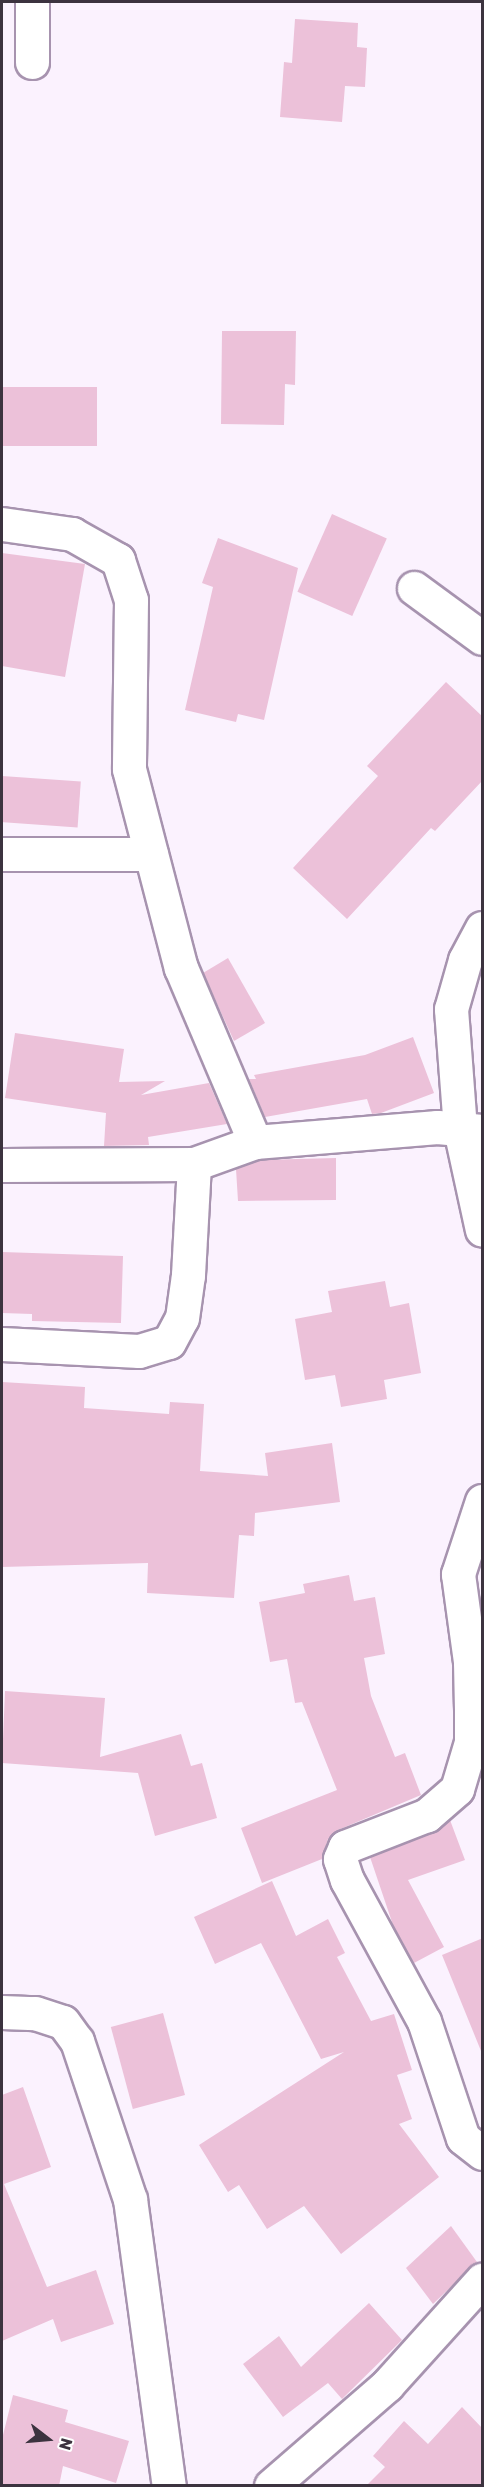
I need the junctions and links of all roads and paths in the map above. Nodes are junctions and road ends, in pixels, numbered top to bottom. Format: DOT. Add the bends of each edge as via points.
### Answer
graph roads {
  1 [pos="32,2"];
  2 [pos="32,62"];
  3 [pos="2,524"];
  4 [pos="414,588"];
  5 [pos="483,638"];
  6 [pos="2,854"];
  7 [pos="151,854"];
  8 [pos="483,928"];
  9 [pos="471,1130"];
  10 [pos="255,1142"];
  11 [pos="194,1164"];
  12 [pos="2,1165"];
  13 [pos="483,1230"];
  14 [pos="2,1344"];
  15 [pos="483,1501"];
  16 [pos="2,2012"];
  17 [pos="483,2153"];
  18 [pos="483,2280"];
  19 [pos="168,2486"];
  20 [pos="271,2486"];
  1 -- 2 [label="street"];
  3 -- 7 [label="street" via="72,534 118,560 131,600 129,769"];
  4 -- 5 [label="street"];
  6 -- 7 [label="street"];
  7 -- 10 [label="street" via="181,968"];
  8 -- 9 [label="street" via="465,960 451,1009"];
  9 -- 10 [label="street" via="437,1127"];
  9 -- 13 [label="street"];
  10 -- 11 [label="street"];
  11 -- 12 [label="street"];
  11 -- 14 [label="street" via="182,1318 169,1342 139,1351"];
  15 -- 17 [label="street" via="458,1574 470,1662 471,1742 457,1789 427,1815 345,1847 340,1858 347,1880 424,2021 463,2138"];
  16 -- 19 [label="street" via="35,2013 63,2022 77,2041 130,2199"];
  18 -- 20 [label="street" via="347,2424"];
}
